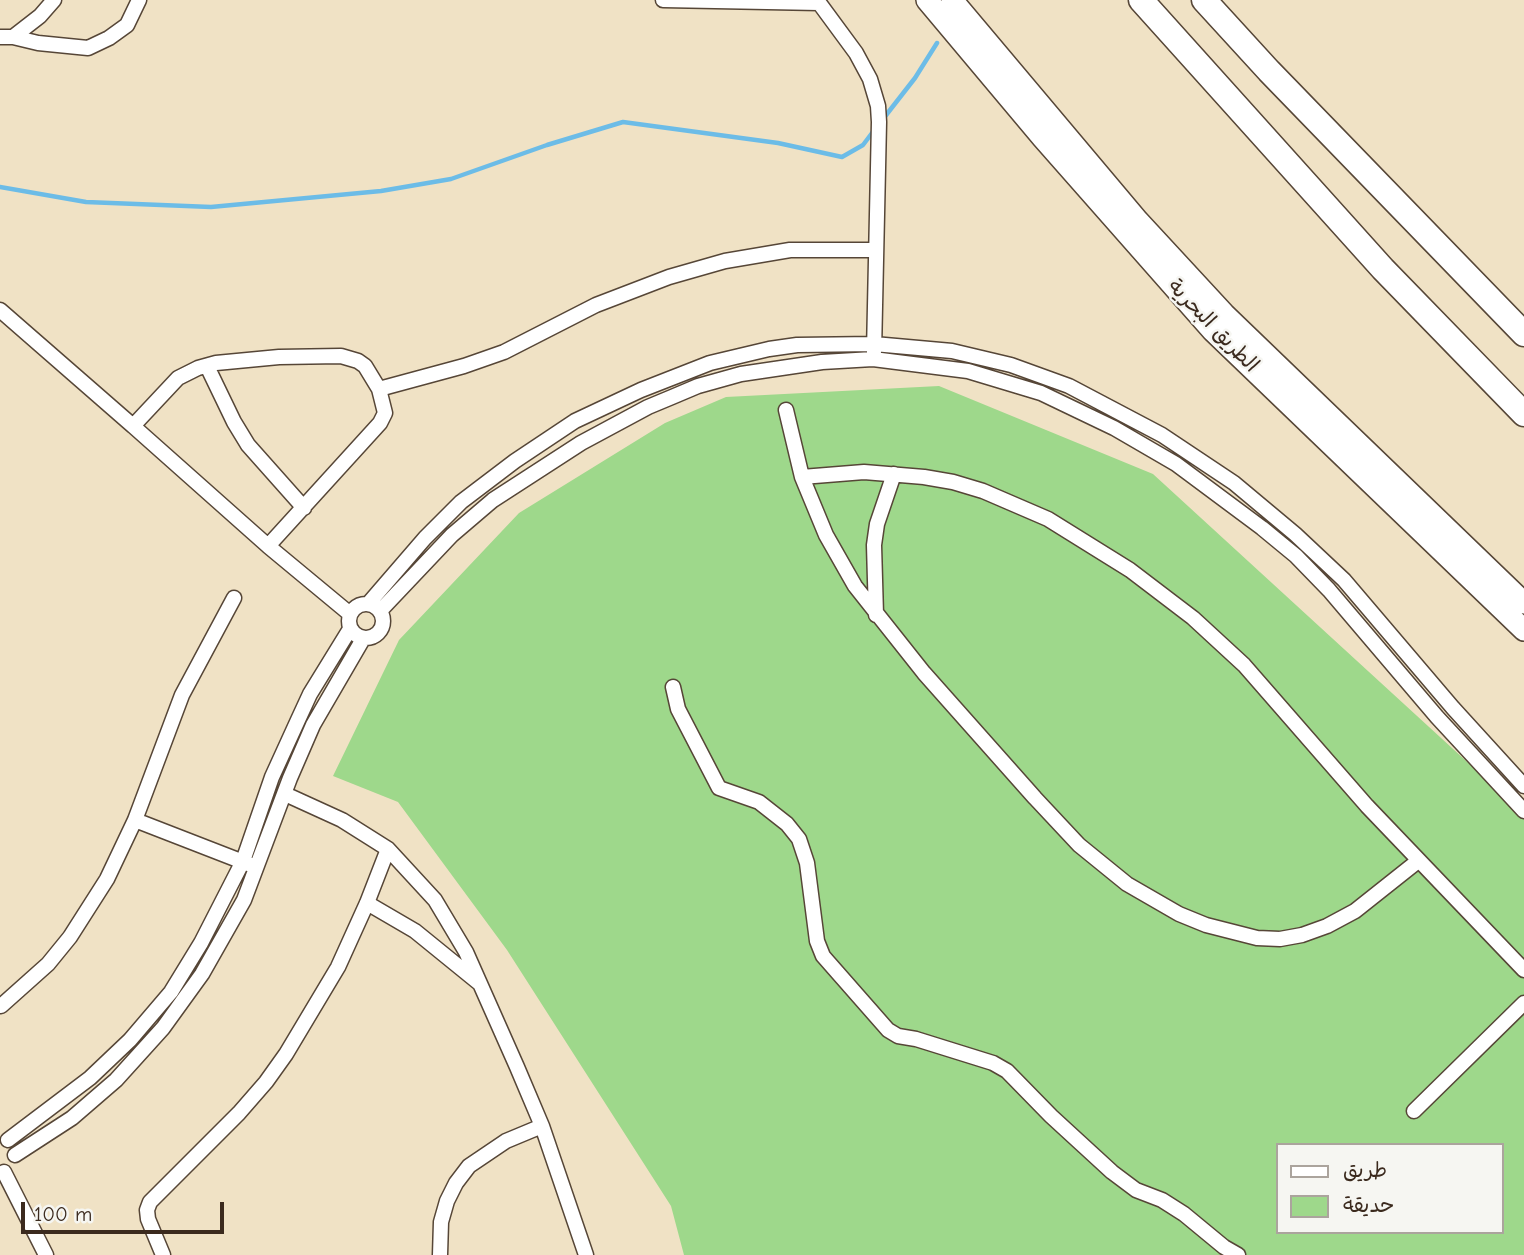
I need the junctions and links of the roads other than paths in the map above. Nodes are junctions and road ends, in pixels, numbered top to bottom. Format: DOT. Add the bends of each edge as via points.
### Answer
graph roads {
  1 [pos="54,0"];
  2 [pos="138,0"];
  3 [pos="663,0"];
  4 [pos="707,0"];
  5 [pos="926,0"];
  6 [pos="952,0"];
  7 [pos="1141,0"];
  8 [pos="1204,0"];
  9 [pos="818,1"];
  10 [pos="6,37"];
  11 [pos="876,250"];
  12 [pos="0,310"];
  13 [pos="1524,334"];
  14 [pos="874,344"];
  15 [pos="873,359"];
  16 [pos="207,366"];
  17 [pos="379,389"];
  18 [pos="786,410"];
  19 [pos="1524,414"];
  20 [pos="133,426"];
  21 [pos="894,474"];
  22 [pos="802,477"];
  23 [pos="303,508"];
  24 [pos="268,546"];
  25 [pos="234,598"];
  26 [pos="1524,603"];
  27 [pos="374,607"];
  28 [pos="877,615"];
  29 [pos="350,621"];
  30 [pos="1524,630"];
  31 [pos="363,639"];
  32 [pos="673,687"];
  33 [pos="1524,786"];
  34 [pos="285,794"];
  35 [pos="1524,811"];
  36 [pos="135,820"];
  37 [pos="388,849"];
  38 [pos="1418,861"];
  39 [pos="243,862"];
  40 [pos="258,867"];
  41 [pos="367,903"];
  42 [pos="1524,970"];
  43 [pos="483,986"];
  44 [pos="1524,1003"];
  45 [pos="1,1006"];
  46 [pos="1414,1111"];
  47 [pos="542,1126"];
  48 [pos="4,1138"];
  49 [pos="15,1155"];
  50 [pos="2,1173"];
  51 [pos="46,1255"];
  52 [pos="163,1255"];
  53 [pos="440,1255"];
  54 [pos="586,1255"];
  55 [pos="1238,1255"];
  1 -- 10 [label="street" via="40,16"];
  2 -- 10 [label="street" via="127,25 88,48"];
  3 -- 4 [label="street"];
  4 -- 9 [label="street"];
  5 -- 30 [label="main road, الطريق البحرية" via="1213,331"];
  6 -- 26 [label="main road, الطريق البحرية" via="1138,221 1224,314"];
  7 -- 19 [label="highway" via="1383,269"];
  8 -- 13 [label="highway"];
  9 -- 11 [label="street" via="856,53 875,92 879,122"];
  11 -- 14 [label="street"];
  11 -- 17 [label="street" via="790,250 712,265 621,294 485,360"];
  12 -- 20 [label="street"];
  14 -- 15 [label="street"];
  14 -- 27 [label="street" via="797,345 710,363 575,421 515,461 438,523"];
  14 -- 33 [label="street" via="952,351 1038,374 1129,417 1206,464 1336,572"];
  15 -- 27 [label="street" via="741,374 648,407 547,463 493,500"];
  15 -- 35 [label="street" via="968,371 1017,384 1089,415 1175,464 1313,572"];
  16 -- 17 [label="street" via="279,357 341,356 365,366"];
  16 -- 20 [label="street" via="172,383"];
  16 -- 23 [label="street" via="248,445"];
  17 -- 23 [label="street" via="383,418"];
  18 -- 22 [label="street"];
  20 -- 24 [label="street"];
  21 -- 22 [label="street"];
  21 -- 28 [label="street" via="874,545"];
  21 -- 38 [label="street" via="953,482 1018,506 1066,530 1160,591 1244,665"];
  22 -- 28 [label="street" via="840,562"];
  23 -- 24 [label="street"];
  24 -- 29 [label="street"];
  25 -- 36 [label="street" via="176,707"];
  27 -- 29 [label="street" via="360,604"];
  27 -- 31 [label="street" via="383,617 381,630"];
  28 -- 38 [label="street" via="1079,845 1127,884 1180,914 1257,938 1302,935 1355,911"];
  29 -- 31 [label="street"];
  29 -- 39 [label="street" via="272,777"];
  31 -- 34 [label="street" via="313,725"];
  32 -- 55 [label="street" via="678,709 719,789 759,802 799,839 823,956 888,1030 993,1063 1007,1072 1112,1172 1184,1214"];
  34 -- 37 [label="street" via="342,820"];
  34 -- 40 [label="street"];
  36 -- 39 [label="street"];
  36 -- 45 [label="street" via="107,879 70,937 48,964"];
  37 -- 41 [label="street"];
  37 -- 43 [label="street" via="435,900"];
  38 -- 42 [label="street"];
  39 -- 40 [label="street"];
  39 -- 48 [label="street" via="201,943 151,1017 71,1094"];
  40 -- 49 [label="street" via="224,939 163,1028 86,1107"];
  41 -- 43 [label="street" via="415,931"];
  41 -- 52 [label="street" via="323,993 267,1082 150,1202 148,1219"];
  43 -- 47 [label="street"];
  44 -- 46 [label="street"];
  47 -- 53 [label="street" via="497,1147 463,1175 447,1201"];
  47 -- 54 [label="street"];
  48 -- 49 [label="street"];
  49 -- 50 [label="street"];
  50 -- 51 [label="street"];
}
